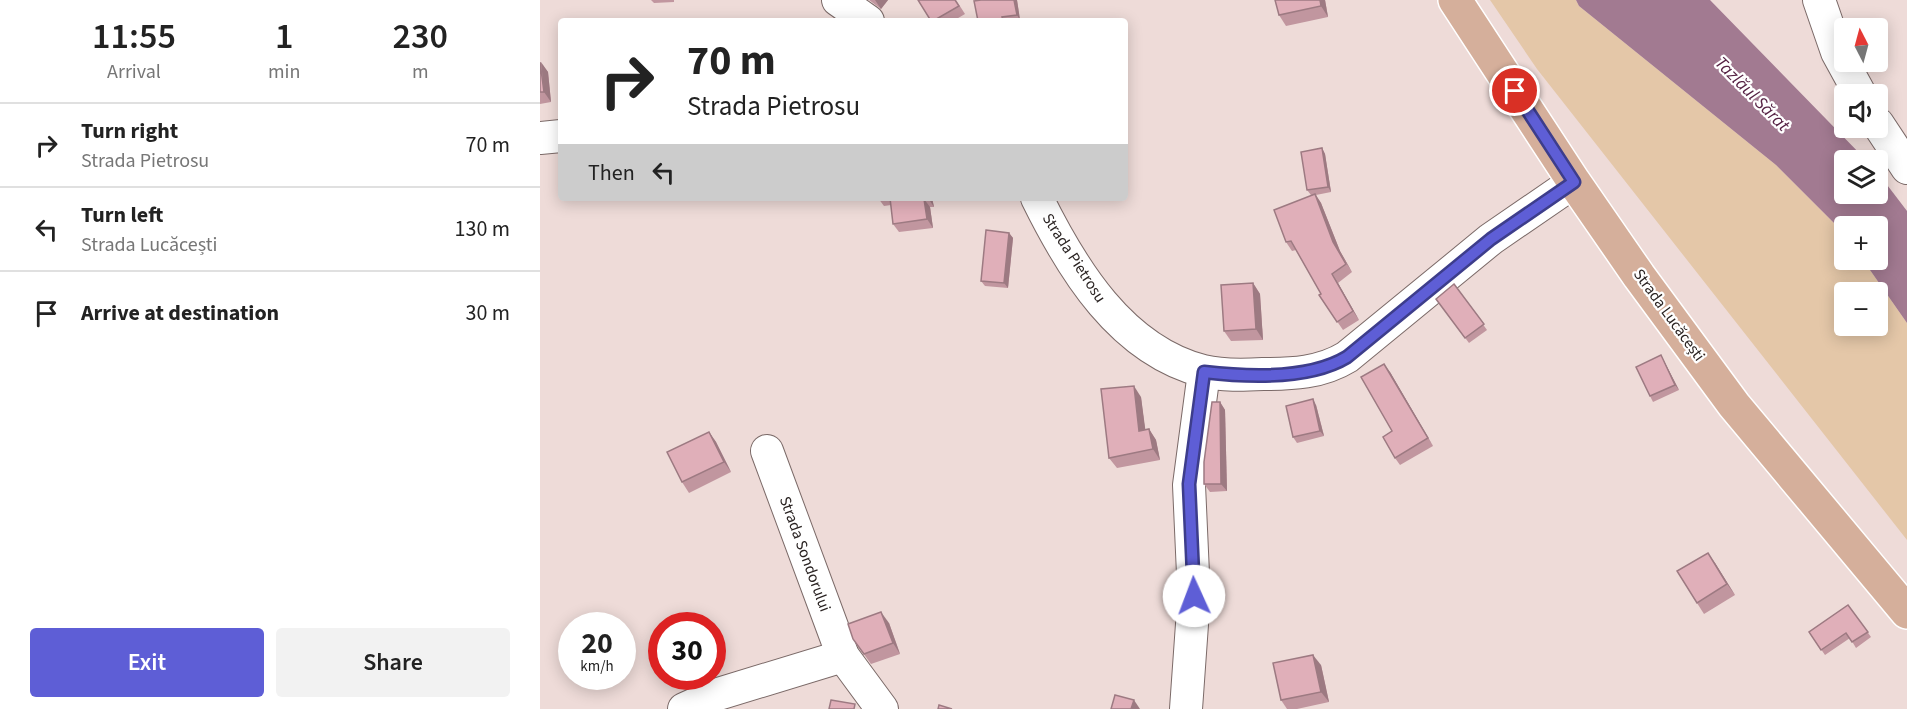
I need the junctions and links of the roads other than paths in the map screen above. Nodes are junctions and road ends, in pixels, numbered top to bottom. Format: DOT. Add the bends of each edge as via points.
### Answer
graph roads {
  1 [pos="838,0"];
  2 [pos="1455,0"];
  3 [pos="1819,0"];
  4 [pos="864,18"];
  5 [pos="1855,84"];
  6 [pos="558,136"];
  7 [pos="540,138"];
  8 [pos="1887,138"];
  9 [pos="1907,168"];
  10 [pos="1574,182"];
  11 [pos="1039,201"];
  12 [pos="1204,372"];
  13 [pos="767,451"];
  14 [pos="1907,612"];
  15 [pos="843,656"];
  16 [pos="684,709"];
  17 [pos="882,709"];
  18 [pos="1186,709"];
  1 -- 4 [label="street"];
  2 -- 10 [label="main road, Strada Lucăcești"];
  3 -- 5 [label="street" via="1837,52"];
  6 -- 7 [label="street"];
  8 -- 9 [label="street"];
  10 -- 12 [label="street, Strada Pietrosu" via="1491,239 1334,365 1276,374"];
  10 -- 14 [label="main road, Strada Lucăcești" via="1734,405"];
  11 -- 12 [label="street, Strada Pietrosu" via="1078,271 1114,317 1150,346"];
  12 -- 18 [label="street" via="1189,484 1194,596"];
  13 -- 15 [label="street, Strada Sondorului"];
  15 -- 16 [label="street" via="715,695"];
  15 -- 17 [label="street, Strada Sondorului"];
}
